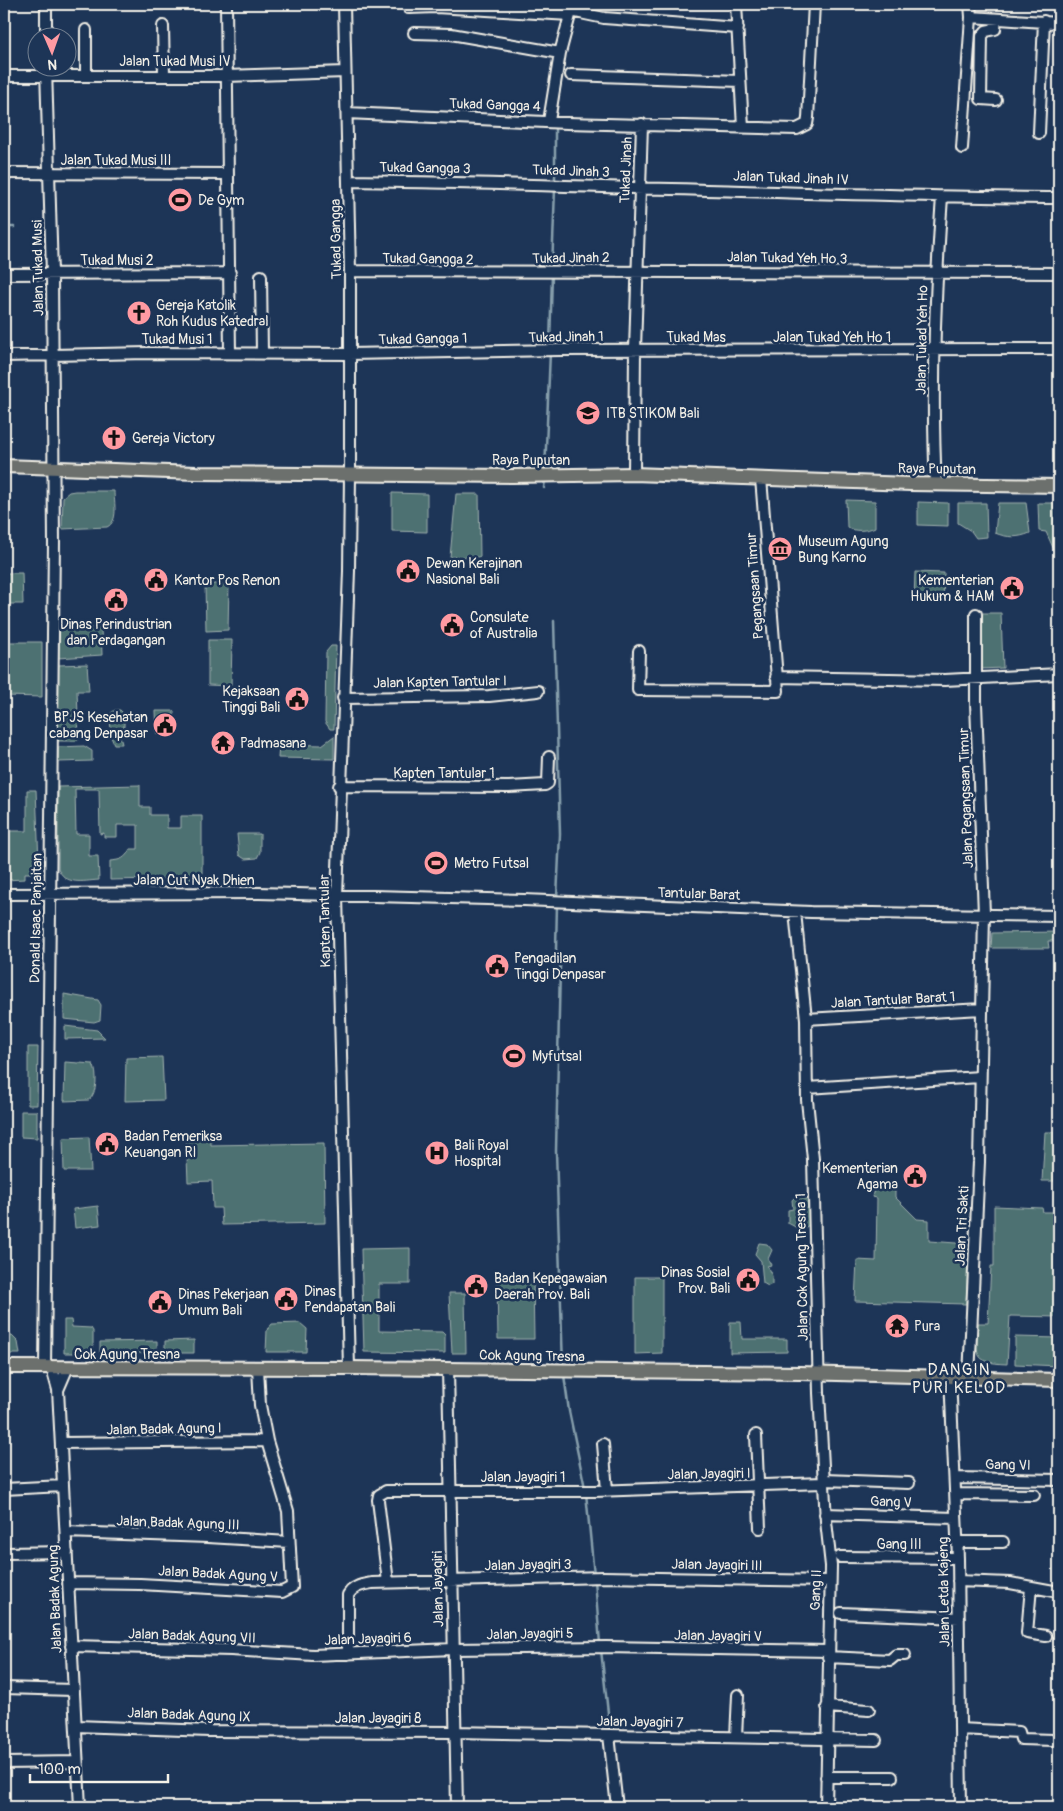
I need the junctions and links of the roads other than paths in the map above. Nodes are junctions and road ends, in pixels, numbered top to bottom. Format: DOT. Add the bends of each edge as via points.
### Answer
graph roads {
  1 [pos="46,4"];
  2 [pos="226,4"];
  3 [pos="344,4"];
  4 [pos="736,4"];
  5 [pos="814,4"];
  6 [pos="970,4"];
  7 [pos="409,8"];
  8 [pos="574,11"];
  9 [pos="971,16"];
  10 [pos="996,19"];
  11 [pos="1044,21"];
  12 [pos="1059,23"];
  13 [pos="163,26"];
  14 [pos="46,28"];
  15 [pos="738,28"];
  16 [pos="86,30"];
  17 [pos="414,33"];
  18 [pos="560,53"];
  19 [pos="346,72"];
  20 [pos="28,73"];
  21 [pos="78,74"];
  22 [pos="86,75"];
  23 [pos="164,75"];
  24 [pos="4,76"];
  25 [pos="226,76"];
  26 [pos="571,76"];
  27 [pos="47,78"];
  28 [pos="740,81"];
  29 [pos="996,100"];
  30 [pos="347,113"];
  31 [pos="550,121"];
  32 [pos="642,124"];
  33 [pos="743,126"];
  34 [pos="1039,133"];
  35 [pos="962,148"];
  36 [pos="4,173"];
  37 [pos="50,174"];
  38 [pos="228,174"];
  39 [pos="348,180"];
  40 [pos="501,182"];
  41 [pos="640,187"];
  42 [pos="942,197"];
  43 [pos="1059,198"];
  44 [pos="637,270"];
  45 [pos="350,271"];
  46 [pos="230,273"];
  47 [pos="506,273"];
  48 [pos="937,273"];
  49 [pos="1059,273"];
  50 [pos="4,274"];
  51 [pos="52,274"];
  52 [pos="261,276"];
  53 [pos="1059,349"];
  54 [pos="635,350"];
  55 [pos="936,350"];
  56 [pos="758,351"];
  57 [pos="497,352"];
  58 [pos="230,353"];
  59 [pos="262,353"];
  60 [pos="53,354"];
  61 [pos="350,354"];
  62 [pos="4,356"];
  63 [pos="4,466"];
  64 [pos="53,467"];
  65 [pos="350,474"];
  66 [pos="634,474"];
  67 [pos="761,478"];
  68 [pos="936,485"];
  69 [pos="1059,486"];
  70 [pos="976,614"];
  71 [pos="639,651"];
  72 [pos="1059,674"];
  73 [pos="776,677"];
  74 [pos="976,680"];
  75 [pos="538,691"];
  76 [pos="343,698"];
  77 [pos="548,757"];
  78 [pos="343,786"];
  79 [pos="4,894"];
  80 [pos="50,894"];
  81 [pos="337,896"];
  82 [pos="795,912"];
  83 [pos="984,914"];
  84 [pos="1059,916"];
  85 [pos="982,1009"];
  86 [pos="806,1019"];
  87 [pos="980,1077"];
  88 [pos="807,1088"];
  89 [pos="4,1368"];
  90 [pos="48,1368"];
  91 [pos="67,1368"];
  92 [pos="258,1368"];
  93 [pos="349,1368"];
  94 [pos="448,1369"];
  95 [pos="818,1374"];
  96 [pos="950,1376"];
  97 [pos="969,1377"];
  98 [pos="1059,1380"];
  99 [pos="58,1390"];
  100 [pos="756,1435"];
  101 [pos="267,1441"];
  102 [pos="61,1444"];
  103 [pos="603,1444"];
  104 [pos="955,1478"];
  105 [pos="1059,1480"];
  106 [pos="824,1481"];
  107 [pos="909,1483"];
  108 [pos="63,1486"];
  109 [pos="759,1486"];
  110 [pos="4,1489"];
  111 [pos="595,1490"];
  112 [pos="607,1490"];
  113 [pos="450,1491"];
  114 [pos="956,1494"];
  115 [pos="1034,1495"];
  116 [pos="826,1514"];
  117 [pos="956,1518"];
  118 [pos="760,1528"];
  119 [pos="66,1532"];
  120 [pos="289,1542"];
  121 [pos="957,1542"];
  122 [pos="1003,1542"];
  123 [pos="67,1552"];
  124 [pos="4,1553"];
  125 [pos="840,1557"];
  126 [pos="958,1558"];
  127 [pos="604,1577"];
  128 [pos="452,1580"];
  129 [pos="830,1580"];
  130 [pos="958,1581"];
  131 [pos="388,1582"];
  132 [pos="69,1583"];
  133 [pos="1031,1587"];
  134 [pos="1059,1592"];
  135 [pos="842,1613"];
  136 [pos="959,1618"];
  137 [pos="1046,1636"];
  138 [pos="70,1646"];
  139 [pos="606,1647"];
  140 [pos="453,1649"];
  141 [pos="348,1654"];
  142 [pos="828,1654"];
  143 [pos="313,1655"];
  144 [pos="906,1655"];
  145 [pos="4,1688"];
  146 [pos="73,1690"];
  147 [pos="738,1695"];
  148 [pos="827,1707"];
  149 [pos="869,1710"];
  150 [pos="76,1726"];
  151 [pos="960,1729"];
  152 [pos="301,1732"];
  153 [pos="455,1732"];
  154 [pos="613,1735"];
  155 [pos="736,1736"];
  156 [pos="826,1740"];
  157 [pos="876,1740"];
  158 [pos="1054,1740"];
  159 [pos="77,1762"];
  160 [pos="4,1763"];
  161 [pos="826,1777"];
  162 [pos="892,1777"];
  163 [pos="80,1807"];
  164 [pos="457,1807"];
  165 [pos="617,1807"];
  166 [pos="826,1807"];
  167 [pos="961,1807"];
  1 -- 14 [label="street"];
  2 -- 25 [label="street"];
  3 -- 19 [label="street, Tukad Gangga"];
  4 -- 15 [label="street"];
  5 -- 33 [label="street, Tukad Jinah" via="807,124 797,129"];
  6 -- 9 [label="street"];
  7 -- 8 [label="street"];
  8 -- 15 [label="street" via="647,22"];
  8 -- 18 [label="street"];
  9 -- 10 [label="street"];
  9 -- 35 [label="street"];
  10 -- 11 [label="street"];
  10 -- 29 [label="street" via="995,29 986,31 982,36 982,99"];
  11 -- 12 [label="street"];
  11 -- 34 [label="street"];
  13 -- 23 [label="street"];
  15 -- 28 [label="street"];
  16 -- 22 [label="street"];
  17 -- 18 [label="street" via="451,34"];
  18 -- 31 [label="street"];
  19 -- 25 [label="street, Jalan Tukad Musi IV"];
  19 -- 30 [label="street, Tukad Gangga"];
  20 -- 24 [label="street, Jalan Tukad Musi IV"];
  21 -- 22 [label="street, Jalan Tukad Musi IV"];
  22 -- 23 [label="street, Jalan Tukad Musi IV"];
  23 -- 25 [label="street, Jalan Tukad Musi IV"];
  25 -- 38 [label="street"];
  26 -- 28 [label="street"];
  27 -- 37 [label="street, Jalan Tukad Musi"];
  28 -- 33 [label="street"];
  30 -- 31 [label="street, Tukad Gangga 4"];
  30 -- 39 [label="street, Tukad Gangga"];
  31 -- 32 [label="street, Tukad Gangga 4"];
  32 -- 33 [label="street, Tukad Jinah"];
  32 -- 41 [label="street, Tukad Jinah"];
  36 -- 37 [label="street, Jalan Tukad Musi III"];
  37 -- 38 [label="street, Jalan Tukad Musi III"];
  37 -- 51 [label="street, Jalan Tukad Musi"];
  38 -- 46 [label="street"];
  39 -- 40 [label="street, Tukad Gangga 3"];
  39 -- 45 [label="street, Tukad Gangga"];
  40 -- 41 [label="street, Tukad Jinah 3"];
  41 -- 42 [label="street, Jalan Tukad Jinah IV"];
  41 -- 44 [label="street, Tukad Jinah"];
  42 -- 43 [label="street, Jalan Tukad Jinah IV"];
  42 -- 48 [label="street, Jalan Tukad Yeh Ho"];
  44 -- 47 [label="street, Tukad Jinah 2"];
  44 -- 48 [label="street, Jalan Tukad Yeh Ho 3"];
  44 -- 54 [label="street, Tukad Jinah"];
  45 -- 47 [label="street, Tukad Gangga 2"];
  45 -- 61 [label="street, Tukad Gangga"];
  46 -- 51 [label="street, Tukad Musi 2"];
  46 -- 58 [label="street"];
  48 -- 49 [label="street, Jalan Tukad Yeh Ho 3"];
  48 -- 55 [label="street, Jalan Tukad Yeh Ho"];
  50 -- 51 [label="street, Tukad Musi 2"];
  51 -- 60 [label="street, Jalan Tukad Musi"];
  52 -- 59 [label="street"];
  53 -- 55 [label="street, Jalan Tukad Yeh Ho 1"];
  54 -- 56 [label="street, Tukad Mas"];
  54 -- 57 [label="street, Tukad Jinah 1"];
  54 -- 66 [label="street, Tukad Jinah"];
  55 -- 56 [label="street, Jalan Tukad Yeh Ho 1"];
  55 -- 68 [label="street, Jalan Tukad Yeh Ho"];
  57 -- 61 [label="street, Tukad Gangga 1"];
  58 -- 59 [label="street, Tukad Musi 1"];
  58 -- 60 [label="street, Tukad Musi 1"];
  59 -- 61 [label="street, Tukad Musi 1"];
  60 -- 62 [label="street, Tukad Musi 1"];
  60 -- 64 [label="street, Jalan Tukad Musi"];
  61 -- 65 [label="street, Tukad Gangga"];
  63 -- 64 [label="main road, Raya Puputan"];
  64 -- 65 [label="main road, Raya Puputan" via="196,473"];
  64 -- 80 [label="street, Donald Isaac Panjaitan"];
  65 -- 66 [label="main road, Raya Puputan"];
  65 -- 76 [label="street, Kapten Tantular"];
  66 -- 67 [label="main road, Raya Puputan"];
  67 -- 68 [label="main road, Raya Puputan"];
  67 -- 73 [label="street, Pegangsaan Timur"];
  68 -- 69 [label="main road, Raya Puputan"];
  70 -- 74 [label="street, Jalan Pegangsaan Timur"];
  71 -- 73 [label="street, Pegangsaan Timur" via="638,690 778,691"];
  72 -- 74 [label="street"];
  73 -- 74 [label="street"];
  74 -- 83 [label="street, Jalan Pegangsaan Timur"];
  75 -- 76 [label="street, Jalan Kapten Tantular I" via="490,696"];
  76 -- 78 [label="street, Kapten Tantular"];
  77 -- 78 [label="street, Kapten Tantular 1" via="548,783 545,785"];
  78 -- 81 [label="street, Kapten Tantular"];
  79 -- 80 [label="street, Jalan Cut Nyak Dhien"];
  80 -- 81 [label="street, Jalan Cut Nyak Dhien"];
  80 -- 90 [label="street, Donald Isaac Panjaitan"];
  81 -- 82 [label="street, Tantular Barat"];
  81 -- 93 [label="street, Kapten Tantular"];
  82 -- 83 [label="street, Tantular Barat"];
  82 -- 86 [label="street, Jalan Cok Agung Tresna 1"];
  83 -- 84 [label="street, Tantular Barat"];
  83 -- 85 [label="street"];
  85 -- 86 [label="street, Jalan Tantular Barat 1"];
  85 -- 87 [label="street"];
  86 -- 88 [label="street, Jalan Cok Agung Tresna 1"];
  87 -- 88 [label="street"];
  87 -- 97 [label="street, Jalan Tri Sakti"];
  88 -- 95 [label="street, Jalan Cok Agung Tresna 1" via="813,1159"];
  89 -- 90 [label="main road, Cok Agung Tresna"];
  90 -- 91 [label="main road, Cok Agung Tresna"];
  90 -- 99 [label="street, Jalan Badak Agung"];
  91 -- 92 [label="main road, Cok Agung Tresna"];
  91 -- 99 [label="street, Jalan Badak Agung"];
  92 -- 93 [label="main road, Cok Agung Tresna"];
  92 -- 101 [label="street, Jalan Badak Agung V" via="260,1405"];
  93 -- 94 [label="main road, Cok Agung Tresna"];
  94 -- 95 [label="main road, Cok Agung Tresna"];
  94 -- 113 [label="street, Jalan Jayagiri"];
  95 -- 96 [label="main road, Cok Agung Tresna"];
  95 -- 106 [label="street, Gang II"];
  96 -- 97 [label="main road, Cok Agung Tresna"];
  96 -- 104 [label="street, Jalan Letda Kajeng"];
  97 -- 98 [label="main road, Cok Agung Tresna"];
  99 -- 102 [label="street, Jalan Badak Agung"];
  100 -- 109 [label="street"];
  101 -- 102 [label="street, Jalan Badak Agung I"];
  101 -- 120 [label="street, Jalan Badak Agung V" via="288,1512"];
  102 -- 108 [label="street, Jalan Badak Agung"];
  103 -- 112 [label="street"];
  104 -- 105 [label="street, Gang VI"];
  104 -- 114 [label="street, Jalan Letda Kajeng"];
  106 -- 107 [label="street, Jalan Jayagiri I"];
  106 -- 109 [label="street, Jalan Jayagiri I"];
  106 -- 116 [label="street, Gang II"];
  108 -- 110 [label="street"];
  108 -- 119 [label="street, Jalan Badak Agung"];
  109 -- 112 [label="street, Jalan Jayagiri I"];
  109 -- 118 [label="street"];
  111 -- 112 [label="street, Jalan Jayagiri I"];
  111 -- 113 [label="street, Jalan Jayagiri 1"];
  113 -- 128 [label="street, Jalan Jayagiri"];
  113 -- 131 [label="street, Jalan Jayagiri 1" via="386,1492 379,1495"];
  114 -- 115 [label="street"];
  114 -- 117 [label="street, Jalan Letda Kajeng"];
  116 -- 117 [label="street, Gang V"];
  116 -- 129 [label="street, Gang II"];
  117 -- 121 [label="street, Jalan Letda Kajeng"];
  119 -- 120 [label="street, Jalan Badak Agung III"];
  119 -- 123 [label="street, Jalan Badak Agung"];
  120 -- 132 [label="street, Jalan Badak Agung V" via="293,1581 292,1587 282,1592"];
  121 -- 122 [label="street"];
  121 -- 126 [label="street, Jalan Letda Kajeng"];
  123 -- 124 [label="street"];
  123 -- 132 [label="street, Jalan Badak Agung"];
  125 -- 126 [label="street, Gang III"];
  126 -- 130 [label="street, Jalan Letda Kajeng"];
  127 -- 128 [label="street, Jalan Jayagiri 3"];
  127 -- 129 [label="street, Jalan Jayagiri III"];
  128 -- 131 [label="street, Jalan Jayagiri 3"];
  128 -- 140 [label="street, Jalan Jayagiri"];
  129 -- 142 [label="street, Gang II"];
  130 -- 133 [label="street"];
  130 -- 136 [label="street, Jalan Letda Kajeng"];
  131 -- 141 [label="street, Jalan Jayagiri 3" via="351,1590 347,1602"];
  132 -- 138 [label="street, Jalan Badak Agung"];
  133 -- 134 [label="street"];
  133 -- 137 [label="street" via="1027,1633"];
  135 -- 136 [label="street"];
  136 -- 151 [label="street, Jalan Letda Kajeng"];
  138 -- 143 [label="street, Jalan Badak Agung VII"];
  138 -- 146 [label="street, Jalan Badak Agung"];
  139 -- 140 [label="street, Jalan Jayagiri 5"];
  139 -- 142 [label="street, Jalan Jayagiri V"];
  140 -- 141 [label="street, Jalan Jayagiri 6"];
  140 -- 153 [label="street, Jalan Jayagiri"];
  141 -- 143 [label="street, Jalan Jayagiri 6"];
  142 -- 144 [label="street, Jalan Jayagiri V" via="890,1660 896,1655"];
  142 -- 148 [label="street, Gang II"];
  145 -- 146 [label="street"];
  146 -- 150 [label="street, Jalan Badak Agung"];
  147 -- 155 [label="street"];
  148 -- 149 [label="street"];
  148 -- 156 [label="street, Gang II"];
  150 -- 152 [label="street, Jalan Badak Agung IX"];
  150 -- 159 [label="street, Jalan Badak Agung"];
  151 -- 158 [label="street" via="1019,1732 1021,1739"];
  151 -- 167 [label="street, Jalan Letda Kajeng"];
  152 -- 153 [label="street, Jalan Jayagiri 8"];
  153 -- 154 [label="street, Jalan Jayagiri 7"];
  153 -- 164 [label="street, Jalan Jayagiri"];
  154 -- 155 [label="street, Jalan Jayagiri 7"];
  154 -- 165 [label="street"];
  155 -- 156 [label="street, Jalan Jayagiri 7"];
  156 -- 157 [label="street, Jalan Jayagiri 7"];
  156 -- 161 [label="street, Gang II"];
  159 -- 160 [label="street"];
  159 -- 163 [label="street, Jalan Badak Agung"];
  161 -- 162 [label="street"];
  161 -- 166 [label="street, Gang II"];
}
